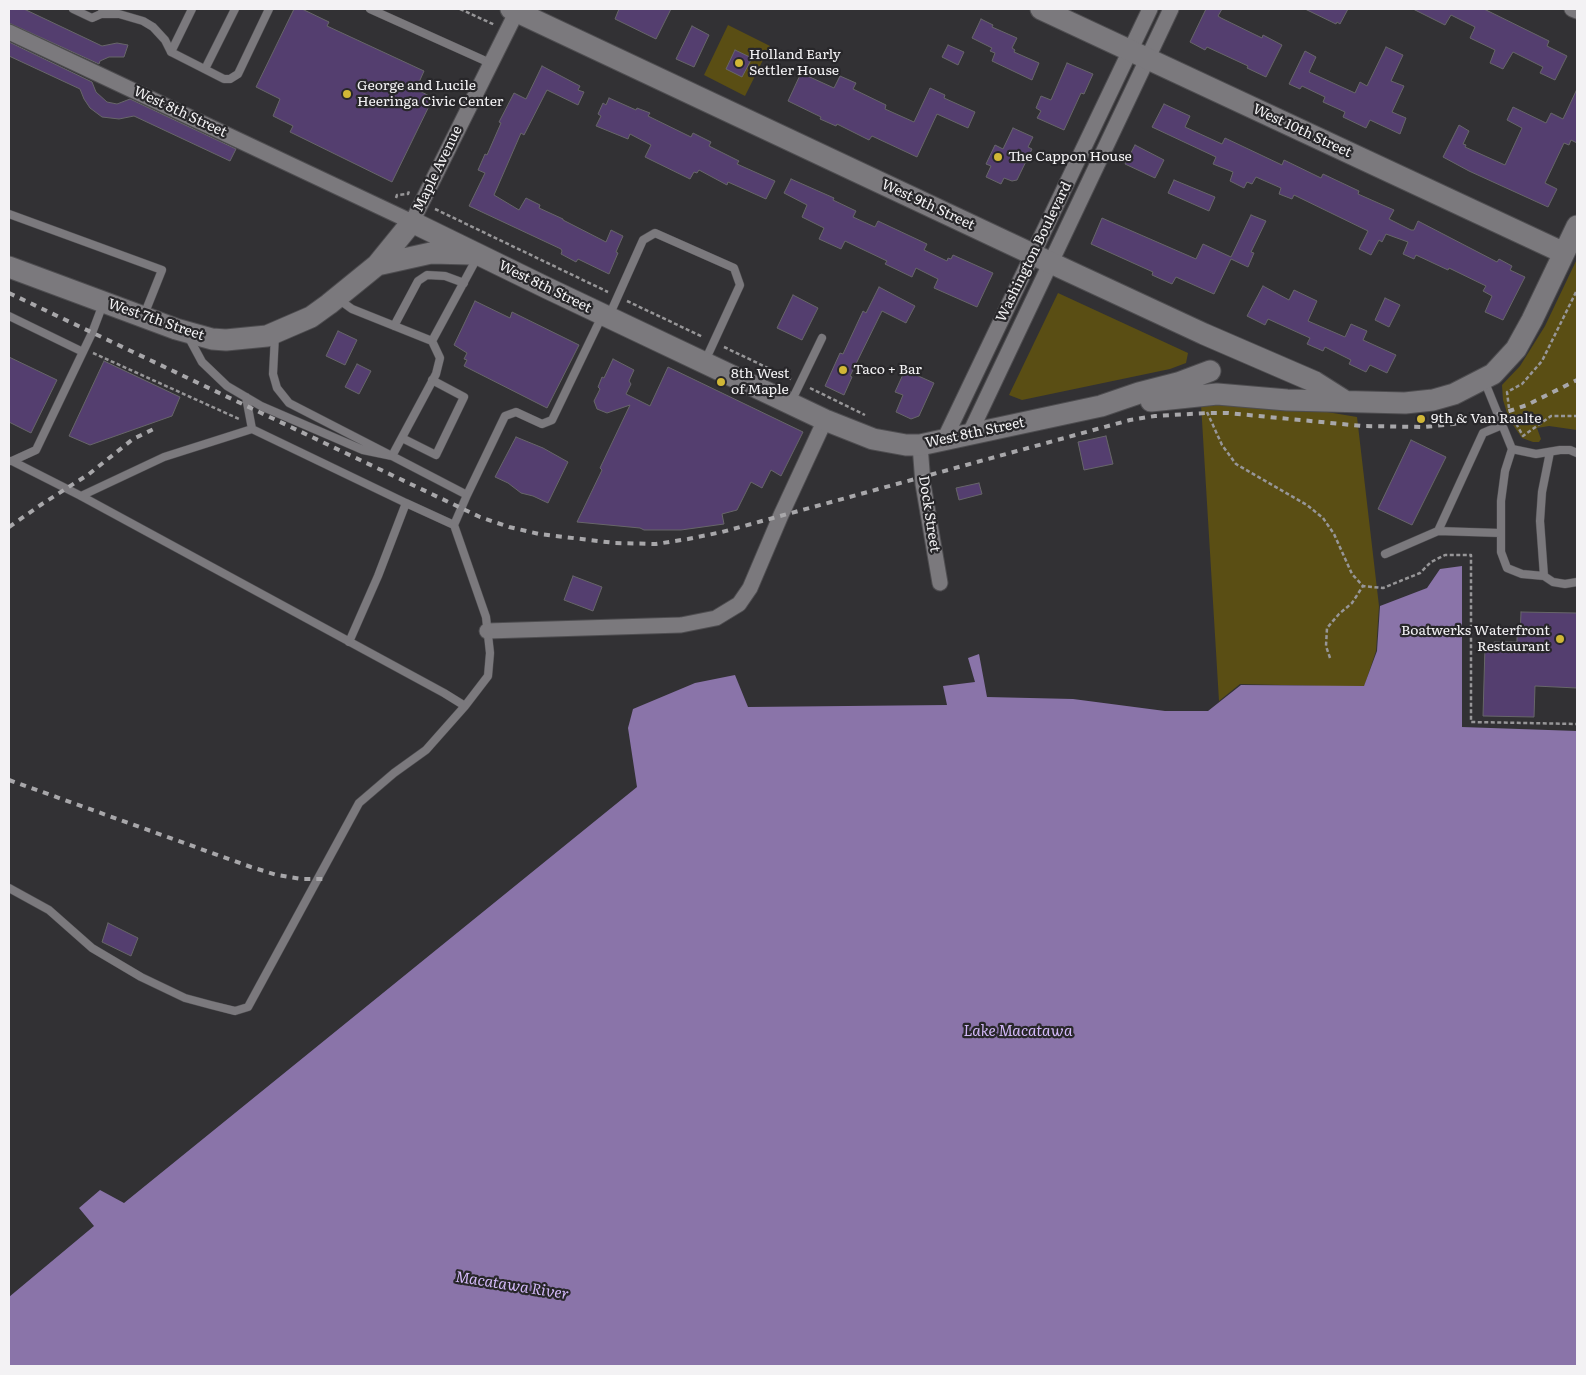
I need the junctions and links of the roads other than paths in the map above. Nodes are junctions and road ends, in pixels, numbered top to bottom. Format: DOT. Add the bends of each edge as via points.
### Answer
graph roads {
  1 [pos="73,9"];
  2 [pos="192,9"];
  3 [pos="235,9"];
  4 [pos="269,9"];
  5 [pos="370,9"];
  6 [pos="1041,9"];
  7 [pos="1150,9"];
  8 [pos="1171,9"];
  9 [pos="1572,9"];
  10 [pos="515,10"];
  11 [pos="102,11"];
  12 [pos="1577,11"];
  13 [pos="9,32"];
  14 [pos="171,52"];
  15 [pos="1139,54"];
  16 [pos="490,64"];
  17 [pos="205,69"];
  18 [pos="9,214"];
  19 [pos="412,222"];
  20 [pos="1577,226"];
  21 [pos="478,254"];
  22 [pos="1567,255"];
  23 [pos="1041,258"];
  24 [pos="378,265"];
  25 [pos="9,267"];
  26 [pos="464,283"];
  27 [pos="336,298"];
  28 [pos="104,302"];
  29 [pos="9,316"];
  30 [pos="605,316"];
  31 [pos="143,317"];
  32 [pos="394,326"];
  33 [pos="186,331"];
  34 [pos="276,333"];
  35 [pos="1204,334"];
  36 [pos="822,338"];
  37 [pos="432,341"];
  38 [pos="84,350"];
  39 [pos="704,363"];
  40 [pos="1210,371"];
  41 [pos="432,380"];
  42 [pos="1484,380"];
  43 [pos="246,397"];
  44 [pos="1211,399"];
  45 [pos="1345,401"];
  46 [pos="790,404"];
  47 [pos="1101,406"];
  48 [pos="825,420"];
  49 [pos="1502,425"];
  50 [pos="252,427"];
  51 [pos="969,435"];
  52 [pos="402,438"];
  53 [pos="944,440"];
  54 [pos="920,445"];
  55 [pos="1512,449"];
  56 [pos="1550,452"];
  57 [pos="1577,453"];
  58 [pos="392,456"];
  59 [pos="10,461"];
  60 [pos="467,495"];
  61 [pos="81,496"];
  62 [pos="406,503"];
  63 [pos="454,525"];
  64 [pos="1438,531"];
  65 [pos="1500,533"];
  66 [pos="1385,554"];
  67 [pos="1544,576"];
  68 [pos="1577,582"];
  69 [pos="940,583"];
  70 [pos="487,630"];
  71 [pos="349,642"];
  72 [pos="465,706"];
  73 [pos="9,888"];
  1 -- 11 [label="lane" via="92,18"];
  2 -- 14 [label="lane"];
  3 -- 17 [label="lane"];
  4 -- 17 [label="lane" via="238,74 230,79"];
  5 -- 16 [label="lane"];
  6 -- 15 [label="street, West 10th Street"];
  7 -- 15 [label="street, Washington Boulevard"];
  8 -- 15 [label="street, Washington Boulevard"];
  9 -- 12 [label="street"];
  10 -- 16 [label="street, Maple Avenue"];
  10 -- 23 [label="street, West 9th Street"];
  11 -- 14 [label="lane" via="143,21 165,40"];
  13 -- 19 [label="street, West 8th Street"];
  14 -- 17 [label="lane"];
  15 -- 22 [label="street, West 10th Street"];
  15 -- 23 [label="street, Washington Boulevard"];
  16 -- 19 [label="street, Maple Avenue" via="414,197"];
  18 -- 31 [label="lane" via="162,270"];
  19 -- 21 [label="street, West 8th Street"];
  19 -- 24 [label="street, West 7th Street"];
  20 -- 22 [label="street, West 8th Street"];
  21 -- 24 [label="street, West 7th Street" via="431,253"];
  21 -- 26 [label="lane"];
  21 -- 30 [label="street, West 8th Street"];
  22 -- 42 [label="street, West 8th Street" via="1516,349"];
  23 -- 35 [label="street, West 9th Street"];
  23 -- 51 [label="street, Washington Boulevard"];
  23 -- 53 [label="street, Washington Boulevard"];
  24 -- 27 [label="street, West 7th Street"];
  25 -- 28 [label="street, West 7th Street"];
  26 -- 32 [label="lane" via="445,276 427,275 418,281"];
  26 -- 37 [label="lane"];
  27 -- 32 [label="lane" via="352,309"];
  27 -- 34 [label="street, West 7th Street" via="311,317"];
  28 -- 31 [label="street, West 7th Street"];
  28 -- 38 [label="lane"];
  29 -- 38 [label="lane"];
  30 -- 39 [label="street, West 8th Street"];
  30 -- 39 [label="lane" via="618,296 643,240 656,233 734,268 740,285"];
  30 -- 60 [label="lane" via="552,420 542,424 516,412 505,416"];
  31 -- 33 [label="street, West 7th Street"];
  32 -- 37 [label="lane"];
  33 -- 34 [label="street, West 7th Street" via="226,340"];
  33 -- 43 [label="lane" via="202,362 227,386"];
  34 -- 58 [label="lane" via="273,374 277,388 289,402"];
  35 -- 40 [label="street" via="1211,352"];
  35 -- 45 [label="street, West 9th Street" via="1315,382"];
  36 -- 46 [label="lane"];
  37 -- 41 [label="lane" via="440,358"];
  38 -- 59 [label="lane" via="36,450"];
  39 -- 46 [label="street, West 8th Street"];
  40 -- 44 [label="street"];
  40 -- 47 [label="street, West 8th Street"];
  41 -- 52 [label="lane"];
  41 -- 52 [label="lane" via="464,397 436,455"];
  42 -- 45 [label="street, West 8th Street" via="1433,400 1405,403"];
  42 -- 49 [label="lane"];
  43 -- 50 [label="lane"];
  43 -- 58 [label="lane" via="362,450"];
  44 -- 45 [label="street, West 8th Street"];
  44 -- 47 [label="street, West 8th Street"];
  46 -- 48 [label="street, West 8th Street"];
  47 -- 51 [label="street, West 8th Street"];
  48 -- 54 [label="street, West 8th Street" via="887,443"];
  48 -- 70 [label="street" via="750,588 739,604 716,618 681,625"];
  49 -- 55 [label="lane"];
  49 -- 64 [label="lane" via="1483,433"];
  50 -- 61 [label="lane" via="164,456"];
  50 -- 62 [label="lane"];
  51 -- 53 [label="street, West 8th Street"];
  52 -- 58 [label="lane"];
  53 -- 54 [label="street, West 8th Street"];
  54 -- 69 [label="street, Dock Street" via="923,484"];
  55 -- 56 [label="lane" via="1536,454"];
  55 -- 65 [label="lane" via="1501,487"];
  56 -- 57 [label="lane" via="1570,450"];
  56 -- 67 [label="lane" via="1540,521"];
  58 -- 60 [label="lane"];
  59 -- 61 [label="lane"];
  60 -- 63 [label="lane"];
  61 -- 71 [label="lane"];
  62 -- 63 [label="lane"];
  62 -- 71 [label="lane"];
  63 -- 70 [label="lane" via="486,618"];
  64 -- 65 [label="lane"];
  64 -- 66 [label="lane"];
  65 -- 67 [label="lane" via="1501,552 1507,568 1522,574"];
  67 -- 68 [label="lane" via="1553,582"];
  70 -- 72 [label="lane" via="488,676"];
  71 -- 72 [label="lane"];
  72 -- 73 [label="lane" via="426,750 359,803 248,1007 234,1011 185,998 141,977 92,948 49,910"];
}
